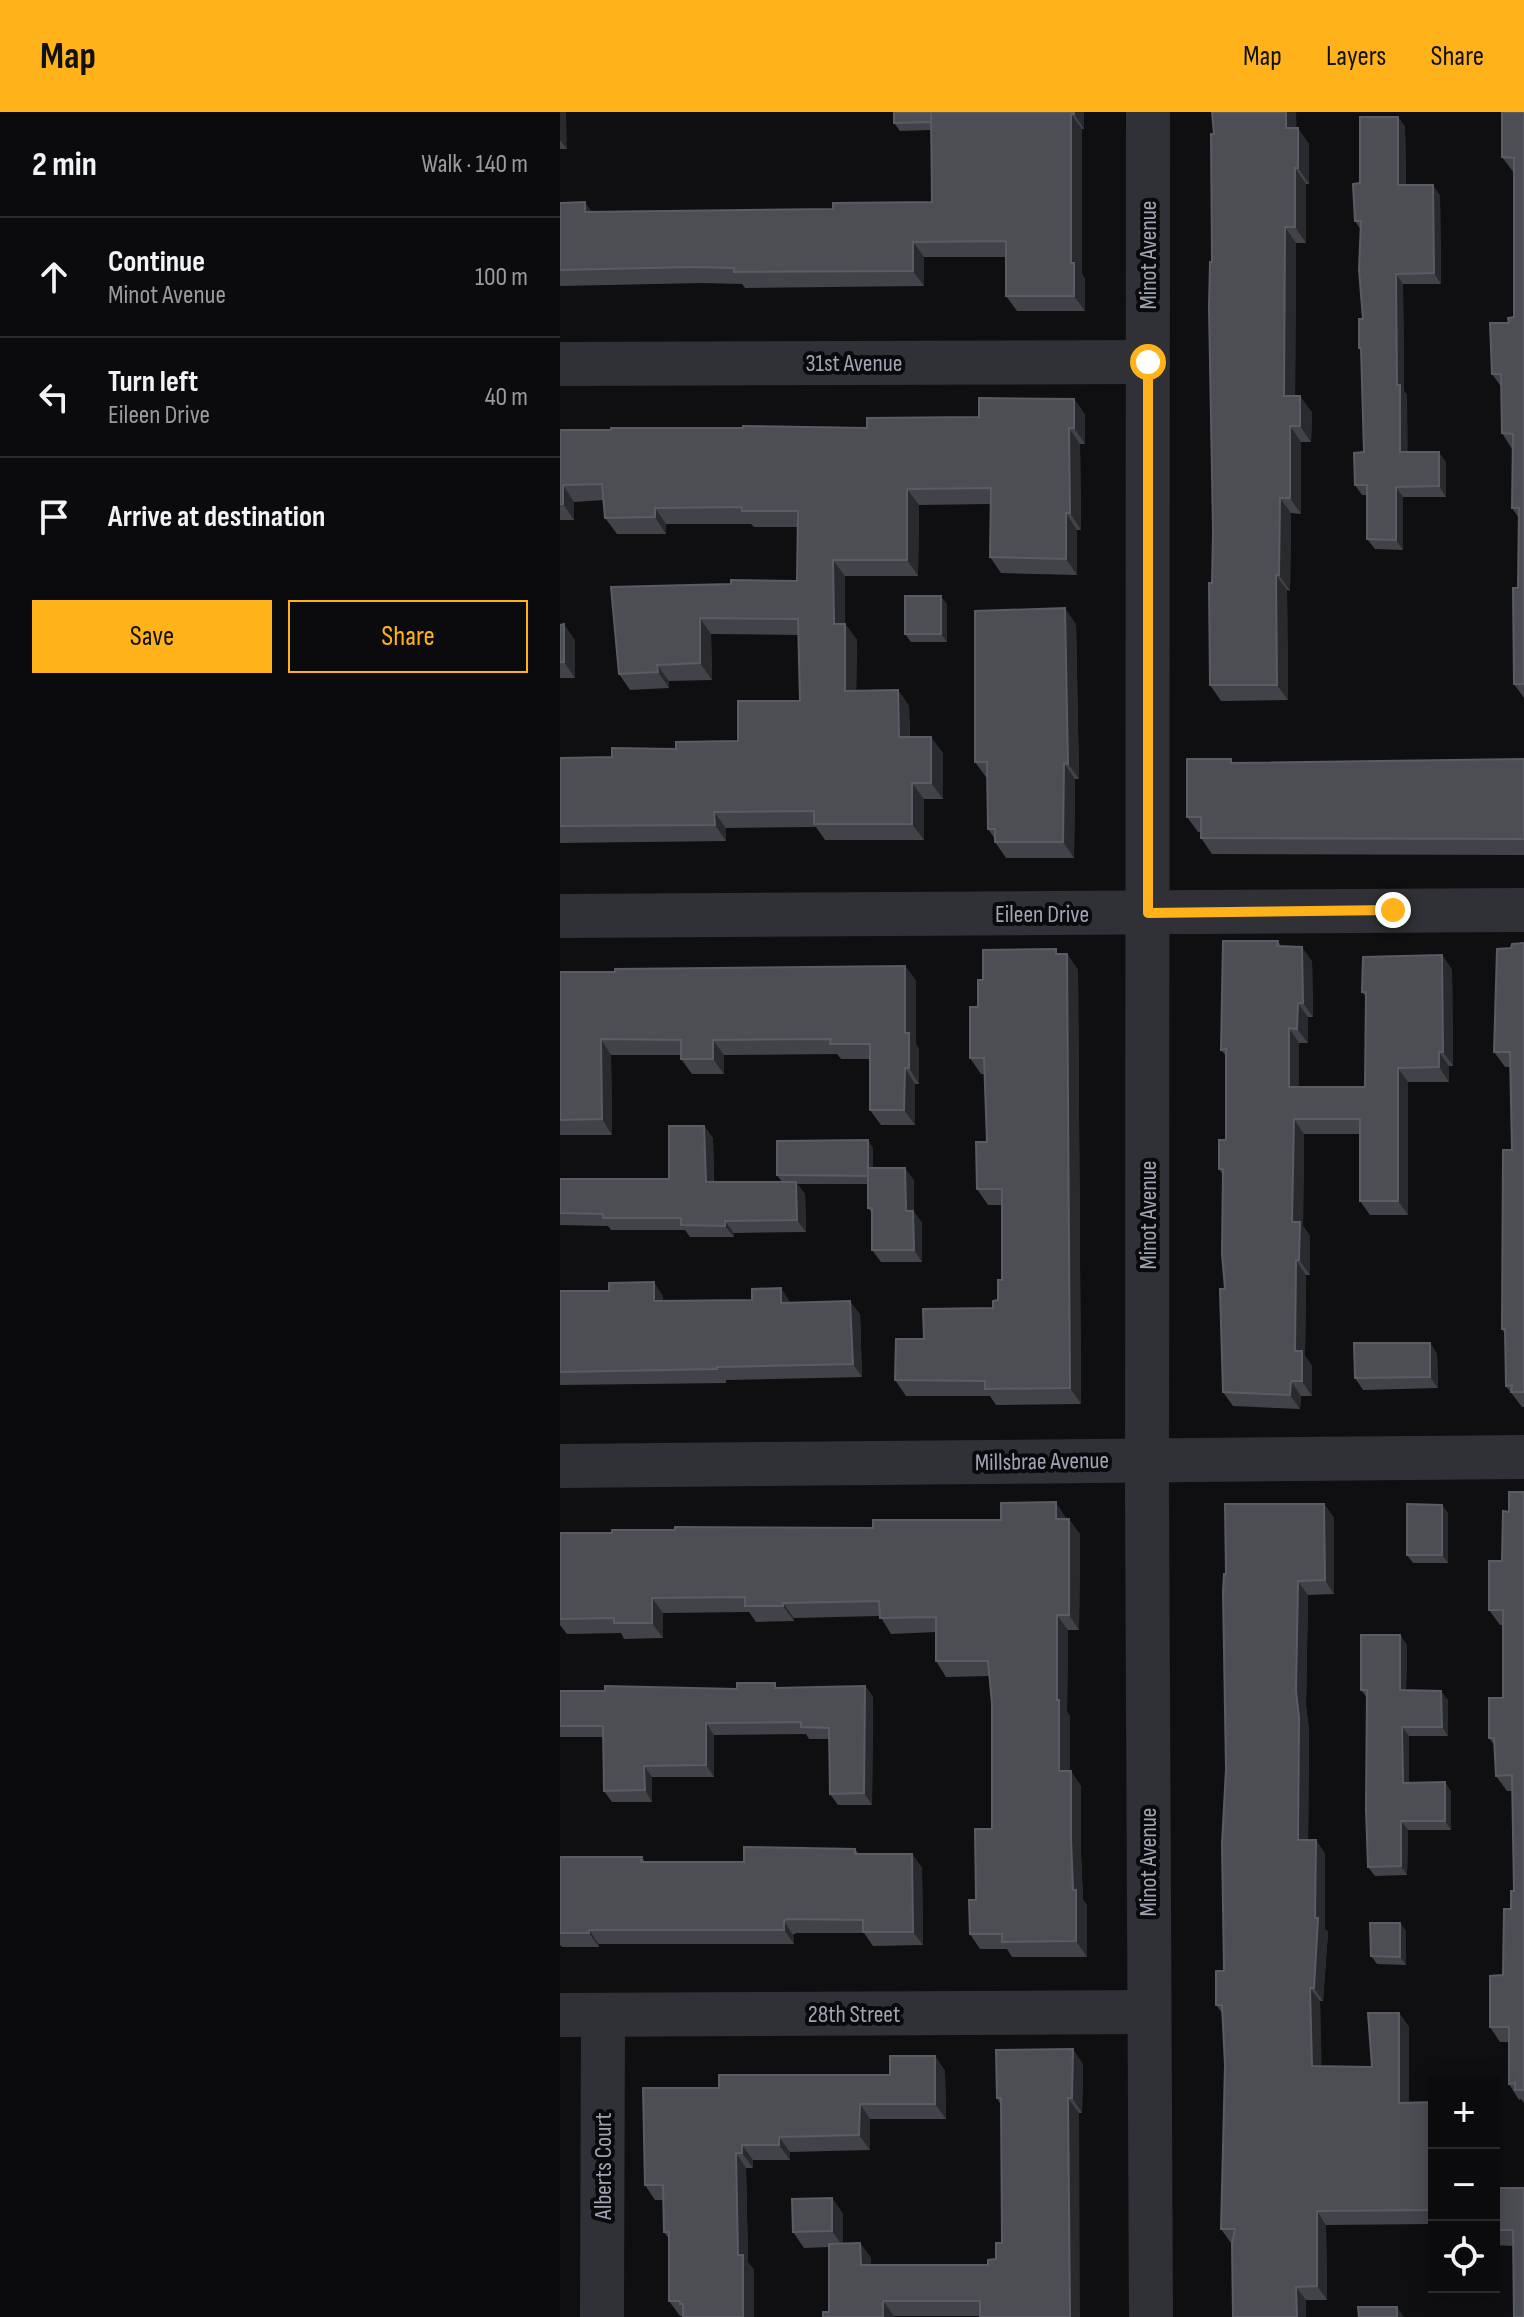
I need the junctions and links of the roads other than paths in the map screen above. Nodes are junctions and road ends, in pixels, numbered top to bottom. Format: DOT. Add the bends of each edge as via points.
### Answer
graph roads {
  1 [pos="1148,112"];
  2 [pos="1148,362"];
  3 [pos="560,364"];
  4 [pos="1524,910"];
  5 [pos="1148,913"];
  6 [pos="560,916"];
  7 [pos="1524,1457"];
  8 [pos="1148,1460"];
  9 [pos="560,1466"];
  10 [pos="1149,2012"];
  11 [pos="560,2015"];
  12 [pos="603,2015"];
  13 [pos="602,2317"];
  14 [pos="1151,2317"];
  1 -- 2 [label="street, Minot Avenue"];
  2 -- 3 [label="street, 31st Avenue"];
  2 -- 5 [label="street, Minot Avenue"];
  4 -- 5 [label="street, Eileen Drive"];
  5 -- 6 [label="street, Eileen Drive"];
  5 -- 8 [label="street, Minot Avenue"];
  7 -- 8 [label="street, Millsbrae Avenue"];
  8 -- 9 [label="street, Millsbrae Avenue"];
  8 -- 10 [label="street, Minot Avenue"];
  10 -- 12 [label="street, 28th Street"];
  10 -- 14 [label="street, Minot Avenue"];
  11 -- 12 [label="street, 28th Street"];
  12 -- 13 [label="street, Alberts Court"];
}
